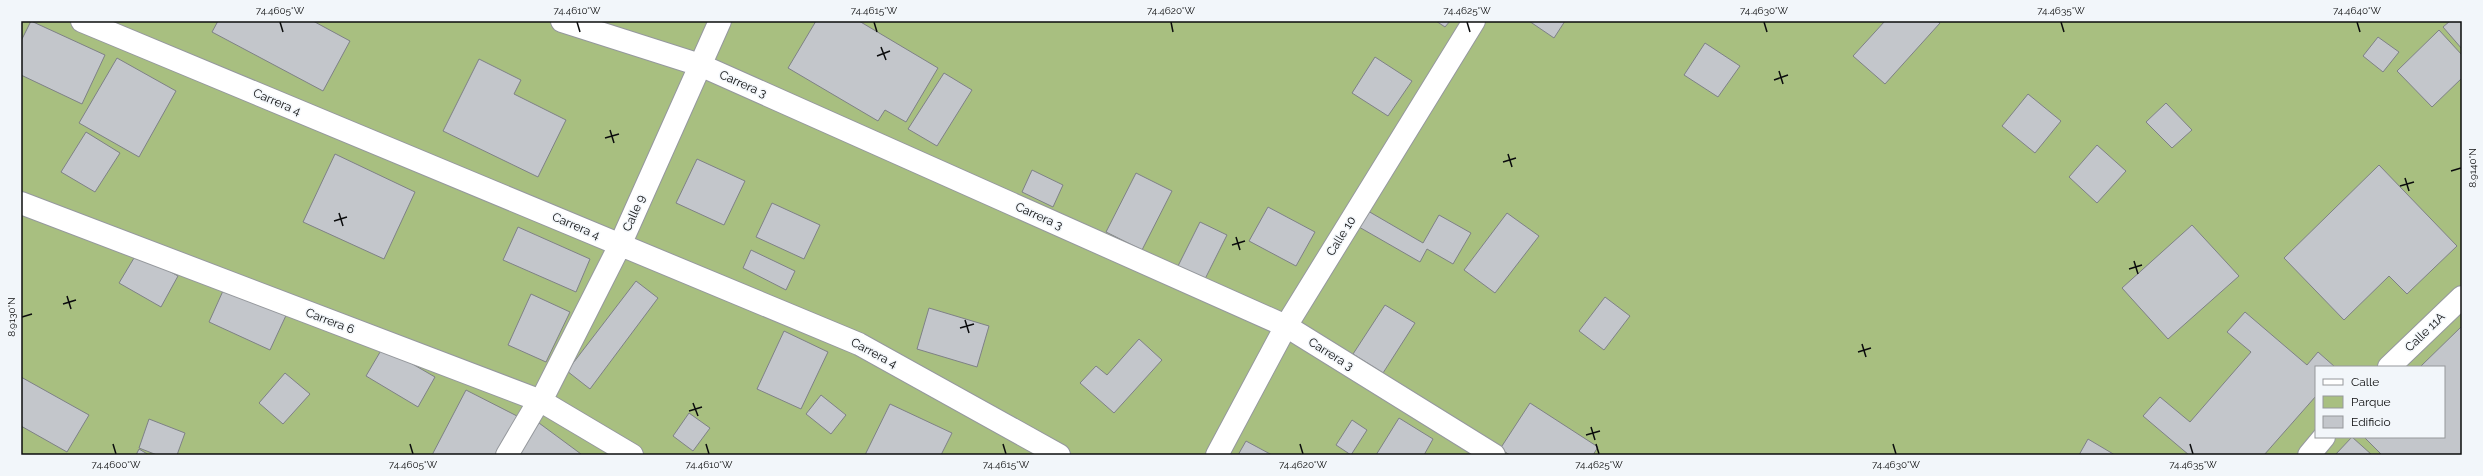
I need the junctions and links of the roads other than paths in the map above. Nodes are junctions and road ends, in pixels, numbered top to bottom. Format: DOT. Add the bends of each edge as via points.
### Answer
graph roads {
  1 [pos="82,21"];
  2 [pos="562,21"];
  3 [pos="720,21"];
  4 [pos="1474,21"];
  5 [pos="700,65"];
  6 [pos="21,203"];
  7 [pos="620,244"];
  8 [pos="2462,297"];
  9 [pos="1286,326"];
  10 [pos="2390,366"];
  11 [pos="541,401"];
  12 [pos="2323,438"];
  13 [pos="507,455"];
  14 [pos="632,455"];
  15 [pos="1059,455"];
  16 [pos="1217,455"];
  17 [pos="1494,455"];
  18 [pos="2309,455"];
  1 -- 7 [label="street, Carrera 4"];
  2 -- 5 [label="street, Carrera 3"];
  3 -- 5 [label="street, Calle 9"];
  4 -- 9 [label="street, Calle 10"];
  5 -- 7 [label="street, Calle 9"];
  5 -- 9 [label="street, Carrera 3"];
  6 -- 11 [label="street, Carrera 6"];
  7 -- 11 [label="street, Calle 9"];
  7 -- 15 [label="street, Carrera 4" via="859,344"];
  8 -- 10 [label="street, Calle 11A"];
  9 -- 16 [label="street, Calle 10"];
  9 -- 17 [label="street, Carrera 3"];
  11 -- 13 [label="street, Calle 9"];
  11 -- 14 [label="street, Carrera 6"];
  12 -- 18 [label="street"];
}
